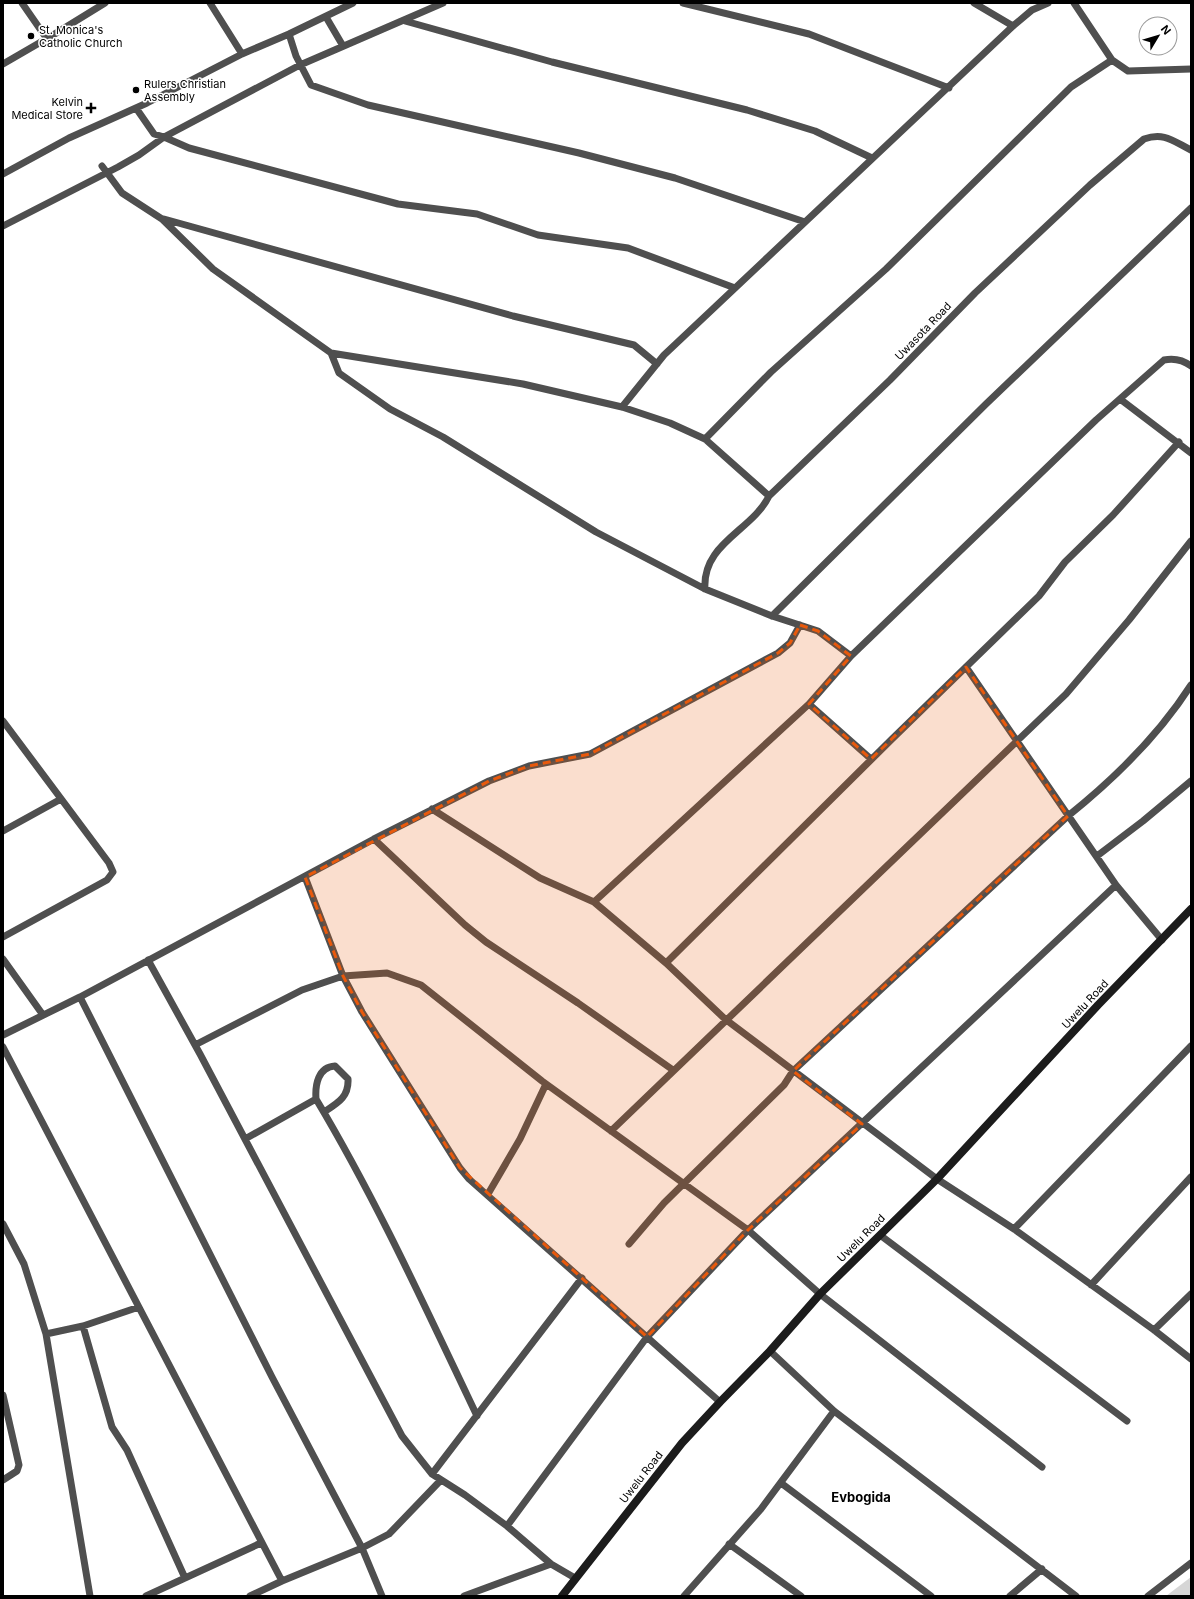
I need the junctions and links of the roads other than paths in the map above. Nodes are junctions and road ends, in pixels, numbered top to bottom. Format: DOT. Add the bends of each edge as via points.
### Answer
graph roads {
  1 [pos="22,3"];
  2 [pos="105,3"];
  3 [pos="210,3"];
  4 [pos="353,3"];
  5 [pos="443,3"];
  6 [pos="683,3"];
  7 [pos="974,3"];
  8 [pos="1048,3"];
  9 [pos="1074,3"];
  10 [pos="326,17"];
  11 [pos="405,21"];
  12 [pos="1013,26"];
  13 [pos="289,34"];
  14 [pos="47,39"];
  15 [pos="343,46"];
  16 [pos="242,54"];
  17 [pos="1112,60"];
  18 [pos="3,64"];
  19 [pos="300,65"];
  20 [pos="1191,69"];
  21 [pos="949,88"];
  22 [pos="136,108"];
  23 [pos="164,137"];
  24 [pos="1191,150"];
  25 [pos="872,158"];
  26 [pos="102,166"];
  27 [pos="106,172"];
  28 [pos="3,174"];
  29 [pos="1191,208"];
  30 [pos="162,219"];
  31 [pos="805,222"];
  32 [pos="3,226"];
  33 [pos="735,288"];
  34 [pos="331,353"];
  35 [pos="657,364"];
  36 [pos="1191,366"];
  37 [pos="1120,398"];
  38 [pos="622,407"];
  39 [pos="705,439"];
  40 [pos="1180,442"];
  41 [pos="1191,453"];
  42 [pos="770,496"];
  43 [pos="1189,547"];
  44 [pos="706,589"];
  45 [pos="772,616"];
  46 [pos="800,625"];
  47 [pos="851,656"];
  48 [pos="966,667"];
  49 [pos="1191,685"];
  50 [pos="808,704"];
  51 [pos="3,721"];
  52 [pos="1017,741"];
  53 [pos="871,759"];
  54 [pos="1191,781"];
  55 [pos="61,799"];
  56 [pos="432,809"];
  57 [pos="1068,816"];
  58 [pos="3,831"];
  59 [pos="374,838"];
  60 [pos="1097,856"];
  61 [pos="305,877"];
  62 [pos="1116,885"];
  63 [pos="594,902"];
  64 [pos="1191,909"];
  65 [pos="3,937"];
  66 [pos="1162,940"];
  67 [pos="3,959"];
  68 [pos="148,960"];
  69 [pos="666,963"];
  70 [pos="343,976"];
  71 [pos="80,997"];
  72 [pos="43,1015"];
  73 [pos="725,1019"];
  74 [pos="3,1035"];
  75 [pos="195,1045"];
  76 [pos="1191,1046"];
  77 [pos="3,1047"];
  78 [pos="673,1070"];
  79 [pos="793,1071"];
  80 [pos="546,1084"];
  81 [pos="316,1100"];
  82 [pos="324,1112"];
  83 [pos="862,1124"];
  84 [pos="611,1131"];
  85 [pos="245,1139"];
  86 [pos="1191,1177"];
  87 [pos="937,1179"];
  88 [pos="684,1183"];
  89 [pos="488,1194"];
  90 [pos="3,1224"];
  91 [pos="1014,1229"];
  92 [pos="748,1230"];
  93 [pos="880,1235"];
  94 [pos="629,1244"];
  95 [pos="582,1278"];
  96 [pos="1091,1285"];
  97 [pos="820,1294"];
  98 [pos="1191,1294"];
  99 [pos="139,1307"];
  100 [pos="83,1326"];
  101 [pos="1154,1330"];
  102 [pos="46,1334"];
  103 [pos="646,1337"];
  104 [pos="770,1351"];
  105 [pos="1191,1359"];
  106 [pos="3,1395"];
  107 [pos="720,1402"];
  108 [pos="834,1411"];
  109 [pos="477,1416"];
  110 [pos="1127,1421"];
  111 [pos="1042,1467"];
  112 [pos="432,1474"];
  113 [pos="3,1480"];
  114 [pos="440,1481"];
  115 [pos="781,1483"];
  116 [pos="507,1526"];
  117 [pos="260,1543"];
  118 [pos="729,1544"];
  119 [pos="362,1548"];
  120 [pos="551,1564"];
  121 [pos="1191,1564"];
  122 [pos="1042,1569"];
  123 [pos="185,1578"];
  124 [pos="575,1578"];
  125 [pos="282,1581"];
  126 [pos="160,1593"];
  127 [pos="797,1595"];
  128 [pos="90,1596"];
  129 [pos="146,1596"];
  130 [pos="250,1596"];
  131 [pos="382,1596"];
  132 [pos="464,1596"];
  133 [pos="562,1596"];
  134 [pos="684,1596"];
  135 [pos="931,1596"];
  136 [pos="1010,1596"];
  137 [pos="1076,1596"];
  138 [pos="1148,1596"];
  1 -- 14 [label="street"];
  2 -- 14 [label="street"];
  3 -- 16 [label="street"];
  4 -- 10 [label="street"];
  5 -- 11 [label="street"];
  6 -- 21 [label="street" via="809,34"];
  7 -- 12 [label="street"];
  8 -- 12 [label="street" via="1032,10"];
  9 -- 17 [label="street"];
  10 -- 13 [label="street"];
  10 -- 15 [label="street"];
  11 -- 15 [label="street"];
  11 -- 25 [label="street" via="552,62 747,110 815,131"];
  12 -- 21 [label="street"];
  13 -- 16 [label="street"];
  13 -- 19 [label="street"];
  14 -- 18 [label="street"];
  15 -- 19 [label="street"];
  16 -- 22 [label="street"];
  17 -- 20 [label="street" via="1128,71 1135,72"];
  17 -- 39 [label="street" via="1072,87 886,269 771,372"];
  19 -- 23 [label="street"];
  19 -- 31 [label="street" via="311,85 368,105 579,153 675,178"];
  21 -- 25 [label="street"];
  22 -- 23 [label="street" via="154,134"];
  22 -- 28 [label="street" via="69,138"];
  23 -- 27 [label="street" via="139,155"];
  23 -- 33 [label="street" via="189,148 398,204 476,214 538,235 628,248"];
  24 -- 42 [label="street, Uwasota Road" via="1163,136 1144,138 975,293 890,380"];
  25 -- 31 [label="street"];
  26 -- 27 [label="street"];
  27 -- 30 [label="street" via="122,193"];
  27 -- 32 [label="street"];
  29 -- 45 [label="street" via="986,404"];
  30 -- 34 [label="street" via="213,269"];
  30 -- 35 [label="street" via="512,316 634,345"];
  31 -- 33 [label="street"];
  33 -- 35 [label="street"];
  34 -- 38 [label="street" via="523,384"];
  34 -- 44 [label="street" via="339,373 390,409 443,437 596,532"];
  35 -- 38 [label="street"];
  36 -- 37 [label="street" via="1172,358 1164,360"];
  37 -- 40 [label="street"];
  37 -- 47 [label="street"];
  38 -- 39 [label="street" via="670,423"];
  39 -- 42 [label="street"];
  40 -- 41 [label="street"];
  40 -- 48 [label="street" via="1113,515 1065,562 1039,596"];
  42 -- 44 [label="street, Uwasota Road" via="763,508 728,539 712,558 704,576"];
  43 -- 52 [label="street" via="1066,694"];
  44 -- 45 [label="street"];
  45 -- 46 [label="street"];
  46 -- 47 [label="street" via="818,631"];
  46 -- 56 [label="street" via="790,643 778,654 590,754 529,766 489,781"];
  47 -- 50 [label="street"];
  48 -- 52 [label="street"];
  48 -- 53 [label="street"];
  49 -- 57 [label="street" via="1176,708 1129,760 1101,789"];
  50 -- 53 [label="street"];
  50 -- 63 [label="street"];
  51 -- 55 [label="street"];
  52 -- 57 [label="street"];
  52 -- 73 [label="street"];
  53 -- 69 [label="street"];
  54 -- 60 [label="street"];
  55 -- 58 [label="street"];
  55 -- 65 [label="street" via="113,872 107,880"];
  56 -- 59 [label="street"];
  56 -- 63 [label="street" via="540,878"];
  57 -- 60 [label="street"];
  57 -- 79 [label="street"];
  59 -- 61 [label="street"];
  59 -- 78 [label="street" via="486,942"];
  60 -- 62 [label="street"];
  61 -- 68 [label="street"];
  61 -- 70 [label="street"];
  62 -- 66 [label="street"];
  62 -- 83 [label="street"];
  63 -- 69 [label="street"];
  64 -- 66 [label="street, Uwelu Road"];
  66 -- 87 [label="street, Uwelu Road" via="1098,1005"];
  67 -- 72 [label="street"];
  68 -- 71 [label="street"];
  68 -- 75 [label="street"];
  69 -- 73 [label="street"];
  70 -- 75 [label="street" via="302,990"];
  70 -- 80 [label="street" via="387,973 421,985"];
  70 -- 89 [label="street" via="362,1012 460,1168"];
  71 -- 72 [label="street"];
  71 -- 119 [label="street" via="272,1377"];
  72 -- 74 [label="street"];
  73 -- 78 [label="street"];
  73 -- 79 [label="street"];
  75 -- 85 [label="street"];
  76 -- 91 [label="street"];
  77 -- 99 [label="street"];
  78 -- 84 [label="street"];
  79 -- 83 [label="street"];
  79 -- 88 [label="street" via="784,1085"];
  80 -- 84 [label="street"];
  80 -- 89 [label="street" via="520,1139"];
  81 -- 82 [label="street"];
  81 -- 82 [label="street" via="316,1082 322,1071 335,1066 348,1079 348,1088 345,1095"];
  81 -- 85 [label="street"];
  82 -- 109 [label="street" via="379,1212"];
  83 -- 87 [label="street"];
  83 -- 92 [label="street"];
  84 -- 88 [label="street"];
  85 -- 112 [label="street" via="402,1436"];
  86 -- 96 [label="street"];
  87 -- 91 [label="street"];
  87 -- 93 [label="street, Uwelu Road"];
  88 -- 92 [label="street"];
  88 -- 94 [label="street"];
  89 -- 95 [label="street"];
  90 -- 102 [label="street" via="24,1264"];
  91 -- 96 [label="street"];
  92 -- 97 [label="street"];
  92 -- 103 [label="street"];
  93 -- 97 [label="street, Uwelu Road"];
  93 -- 110 [label="street"];
  95 -- 103 [label="street"];
  95 -- 109 [label="street"];
  96 -- 101 [label="street"];
  97 -- 104 [label="street, Uwelu Road"];
  97 -- 111 [label="street"];
  98 -- 101 [label="street"];
  99 -- 100 [label="street"];
  99 -- 117 [label="street"];
  100 -- 102 [label="street"];
  100 -- 123 [label="street" via="112,1427 127,1450"];
  101 -- 105 [label="street"];
  102 -- 128 [label="street"];
  103 -- 107 [label="street"];
  103 -- 116 [label="street"];
  104 -- 107 [label="street, Uwelu Road"];
  104 -- 108 [label="street"];
  106 -- 113 [label="street" via="19,1465 17,1471"];
  107 -- 124 [label="street, Uwelu Road" via="682,1443"];
  108 -- 115 [label="street"];
  108 -- 122 [label="street"];
  109 -- 112 [label="street"];
  112 -- 114 [label="street"];
  114 -- 116 [label="street" via="465,1495"];
  114 -- 119 [label="street" via="389,1534"];
  115 -- 118 [label="street"];
  115 -- 135 [label="street"];
  116 -- 120 [label="street"];
  117 -- 123 [label="street"];
  117 -- 125 [label="street"];
  118 -- 127 [label="street"];
  118 -- 134 [label="street"];
  119 -- 125 [label="street"];
  119 -- 131 [label="street"];
  120 -- 124 [label="street"];
  120 -- 132 [label="street"];
  121 -- 138 [label="street"];
  122 -- 136 [label="street"];
  122 -- 137 [label="street"];
  123 -- 126 [label="street"];
  124 -- 133 [label="street, Uwelu Road"];
  125 -- 130 [label="street"];
  126 -- 129 [label="street"];
}
